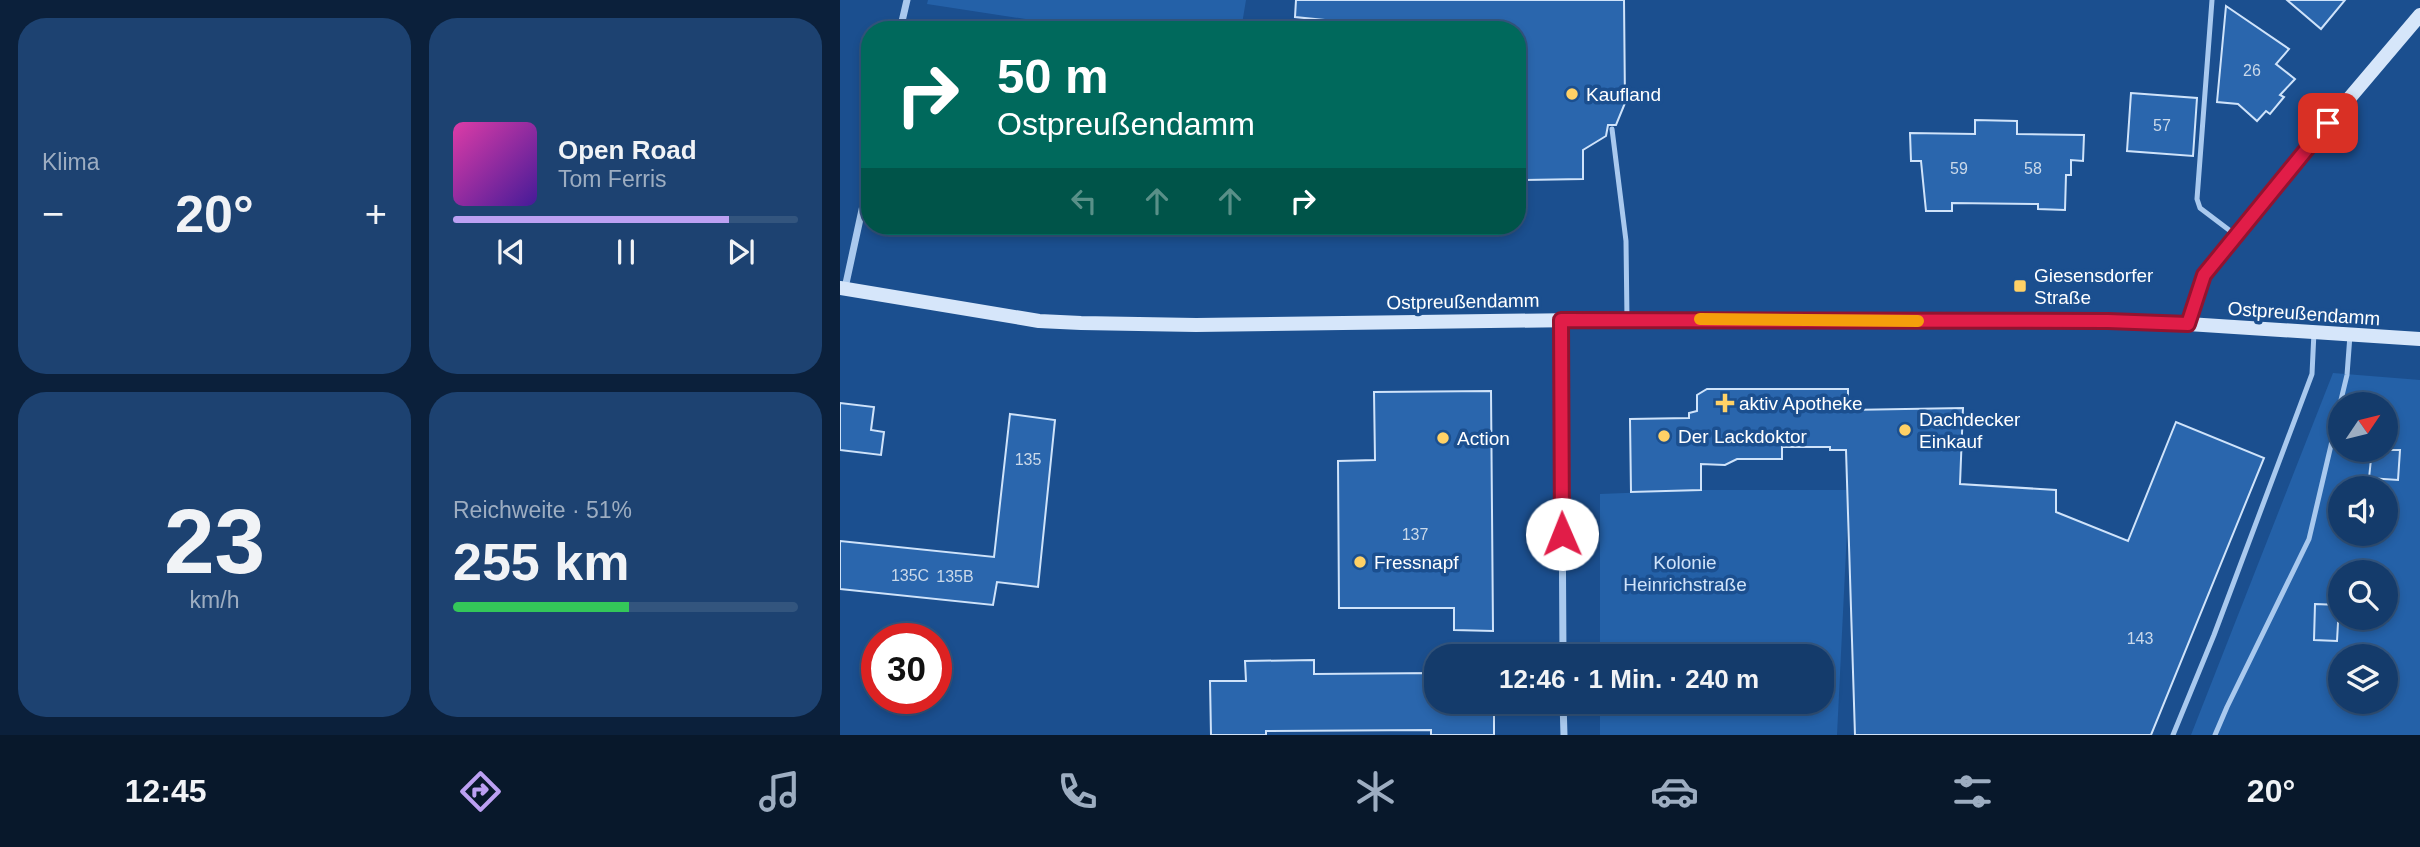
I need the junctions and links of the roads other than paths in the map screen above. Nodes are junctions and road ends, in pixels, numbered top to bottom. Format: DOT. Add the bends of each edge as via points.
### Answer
graph roads {
  1 [pos="907,0"];
  2 [pos="2212,0"];
  3 [pos="2420,15"];
  4 [pos="902,21"];
  5 [pos="1612,129"];
  6 [pos="861,210"];
  7 [pos="2236,235"];
  8 [pos="842,289"];
  9 [pos="1627,319"];
  10 [pos="1561,320"];
  11 [pos="2188,324"];
  12 [pos="2314,332"];
  13 [pos="2350,335"];
  14 [pos="2420,340"];
  15 [pos="2343,392"];
  16 [pos="2328,457"];
  17 [pos="1563,644"];
  18 [pos="1563,714"];
  19 [pos="1564,735"];
  20 [pos="2173,735"];
  21 [pos="2215,735"];
  1 -- 4 [label="street"];
  2 -- 7 [label="lane" via="2197,199 2200,208"];
  3 -- 7 [label="main road"];
  5 -- 9 [label="lane" via="1626,241"];
  6 -- 8 [label="street, Ostpreußendamm"];
  7 -- 11 [label="main road" via="2204,275"];
  8 -- 10 [label="main road, Ostpreußendamm" via="1039,321 1081,323"];
  9 -- 10 [label="main road, Ostpreußendamm"];
  9 -- 11 [label="main road, Ostpreußendamm"];
  10 -- 17 [label="street"];
  11 -- 12 [label="main road, Ostpreußendamm"];
  12 -- 13 [label="main road, Ostpreußendamm"];
  12 -- 20 [label="lane" via="2312,374"];
  13 -- 14 [label="main road, Ostpreußendamm"];
  13 -- 15 [label="lane"];
  16 -- 21 [label="lane" via="2309,539"];
  18 -- 19 [label="street"];
}
